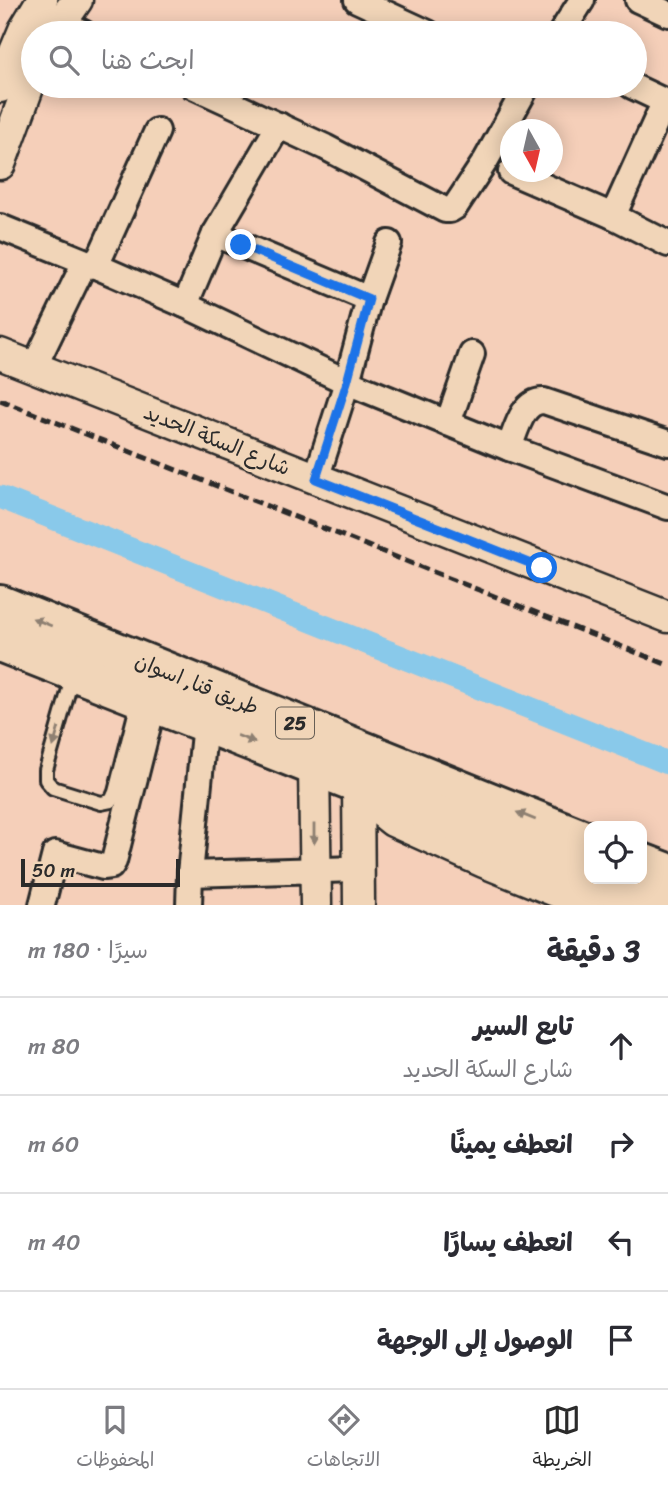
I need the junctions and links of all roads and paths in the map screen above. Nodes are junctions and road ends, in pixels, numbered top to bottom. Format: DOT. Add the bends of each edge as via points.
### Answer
graph roads {
  1 [pos="357,0"];
  2 [pos="582,0"];
  3 [pos="638,0"];
  4 [pos="668,14"];
  5 [pos="402,21"];
  6 [pos="569,21"];
  7 [pos="21,37"];
  8 [pos="0,87"];
  9 [pos="647,93"];
  10 [pos="24,98"];
  11 [pos="219,98"];
  12 [pos="520,98"];
  13 [pos="666,102"];
  14 [pos="279,125"];
  15 [pos="157,131"];
  16 [pos="486,160"];
  17 [pos="0,164"];
  18 [pos="500,166"];
  19 [pos="536,182"];
  20 [pos="613,216"];
  21 [pos="0,227"];
  22 [pos="215,234"];
  23 [pos="389,243"];
  24 [pos="668,244"];
  25 [pos="90,264"];
  26 [pos="369,299"];
  27 [pos="185,305"];
  28 [pos="0,354"];
  29 [pos="472,354"];
  30 [pos="34,367"];
  31 [pos="347,382"];
  32 [pos="448,423"];
  33 [pos="668,443"];
  34 [pos="509,448"];
  35 [pos="316,479"];
  36 [pos="668,507"];
  37 [pos="0,605"];
  38 [pos="668,617"];
  39 [pos="0,642"];
  40 [pos="78,655"];
  41 [pos="151,684"];
  42 [pos="205,723"];
  43 [pos="314,766"];
  44 [pos="358,783"];
  45 [pos="584,840"];
  46 [pos="647,865"];
  47 [pos="358,869"];
  48 [pos="315,871"];
  49 [pos="668,873"];
  50 [pos="190,874"];
  51 [pos="583,893"];
  52 [pos="42,905"];
  53 [pos="189,905"];
  54 [pos="316,905"];
  55 [pos="359,905"];
  56 [pos="659,905"];
  1 -- 5 [label="street"];
  2 -- 6 [label="street"];
  3 -- 4 [label="street"];
  7 -- 8 [label="street"];
  9 -- 13 [label="street"];
  10 -- 17 [label="street"];
  11 -- 14 [label="street"];
  12 -- 16 [label="street"];
  13 -- 20 [label="street"];
  14 -- 16 [label="street" via="445,210 455,207"];
  14 -- 22 [label="street"];
  15 -- 25 [label="street"];
  16 -- 18 [label="street"];
  19 -- 20 [label="street"];
  20 -- 24 [label="street"];
  21 -- 25 [label="street"];
  22 -- 26 [label="street"];
  22 -- 27 [label="street"];
  23 -- 26 [label="street"];
  25 -- 27 [label="street"];
  25 -- 30 [label="street"];
  26 -- 31 [label="street"];
  27 -- 31 [label="street"];
  28 -- 30 [label="street, شارع السكة الحديد"];
  29 -- 32 [label="street"];
  30 -- 35 [label="street, شارع السكة الحديد"];
  31 -- 32 [label="street"];
  31 -- 35 [label="street"];
  32 -- 34 [label="street"];
  33 -- 34 [label="street" via="537,401 526,409"];
  34 -- 36 [label="street"];
  35 -- 38 [label="street, شارع السكة الحديد"];
  40 -- 37 [label="highway, طريق قنا, اسوان / 25, one-way"];
  39 -- 40 [label="highway, طريق قنا, اسوان / 25"];
  40 -- 41 [label="highway, طريق قنا, اسوان / 25"];
  40 -- 41 [label="lane, one-way" via="46,770 46,780 53,788 101,803 111,801"];
  41 -- 42 [label="highway, طريق قنا, اسوان / 25"];
  45 -- 41 [label="highway, طريق قنا, اسوان / 25, one-way"];
  41 -- 52 [label="street" via="114,861 103,867 55,854"];
  42 -- 43 [label="highway, طريق قنا, اسوان / 25, one-way"];
  42 -- 50 [label="street"];
  43 -- 44 [label="highway, طريق قنا, اسوان / 25"];
  43 -- 48 [label="street, one-way"];
  44 -- 47 [label="street"];
  44 -- 51 [label="highway, طريق قنا, اسوان / 25"];
  46 -- 49 [label="highway"];
  47 -- 48 [label="street"];
  47 -- 55 [label="street"];
  48 -- 50 [label="street"];
  48 -- 54 [label="street"];
  50 -- 53 [label="street"];
  51 -- 56 [label="highway, طريق قنا, اسوان / 25"];
}
